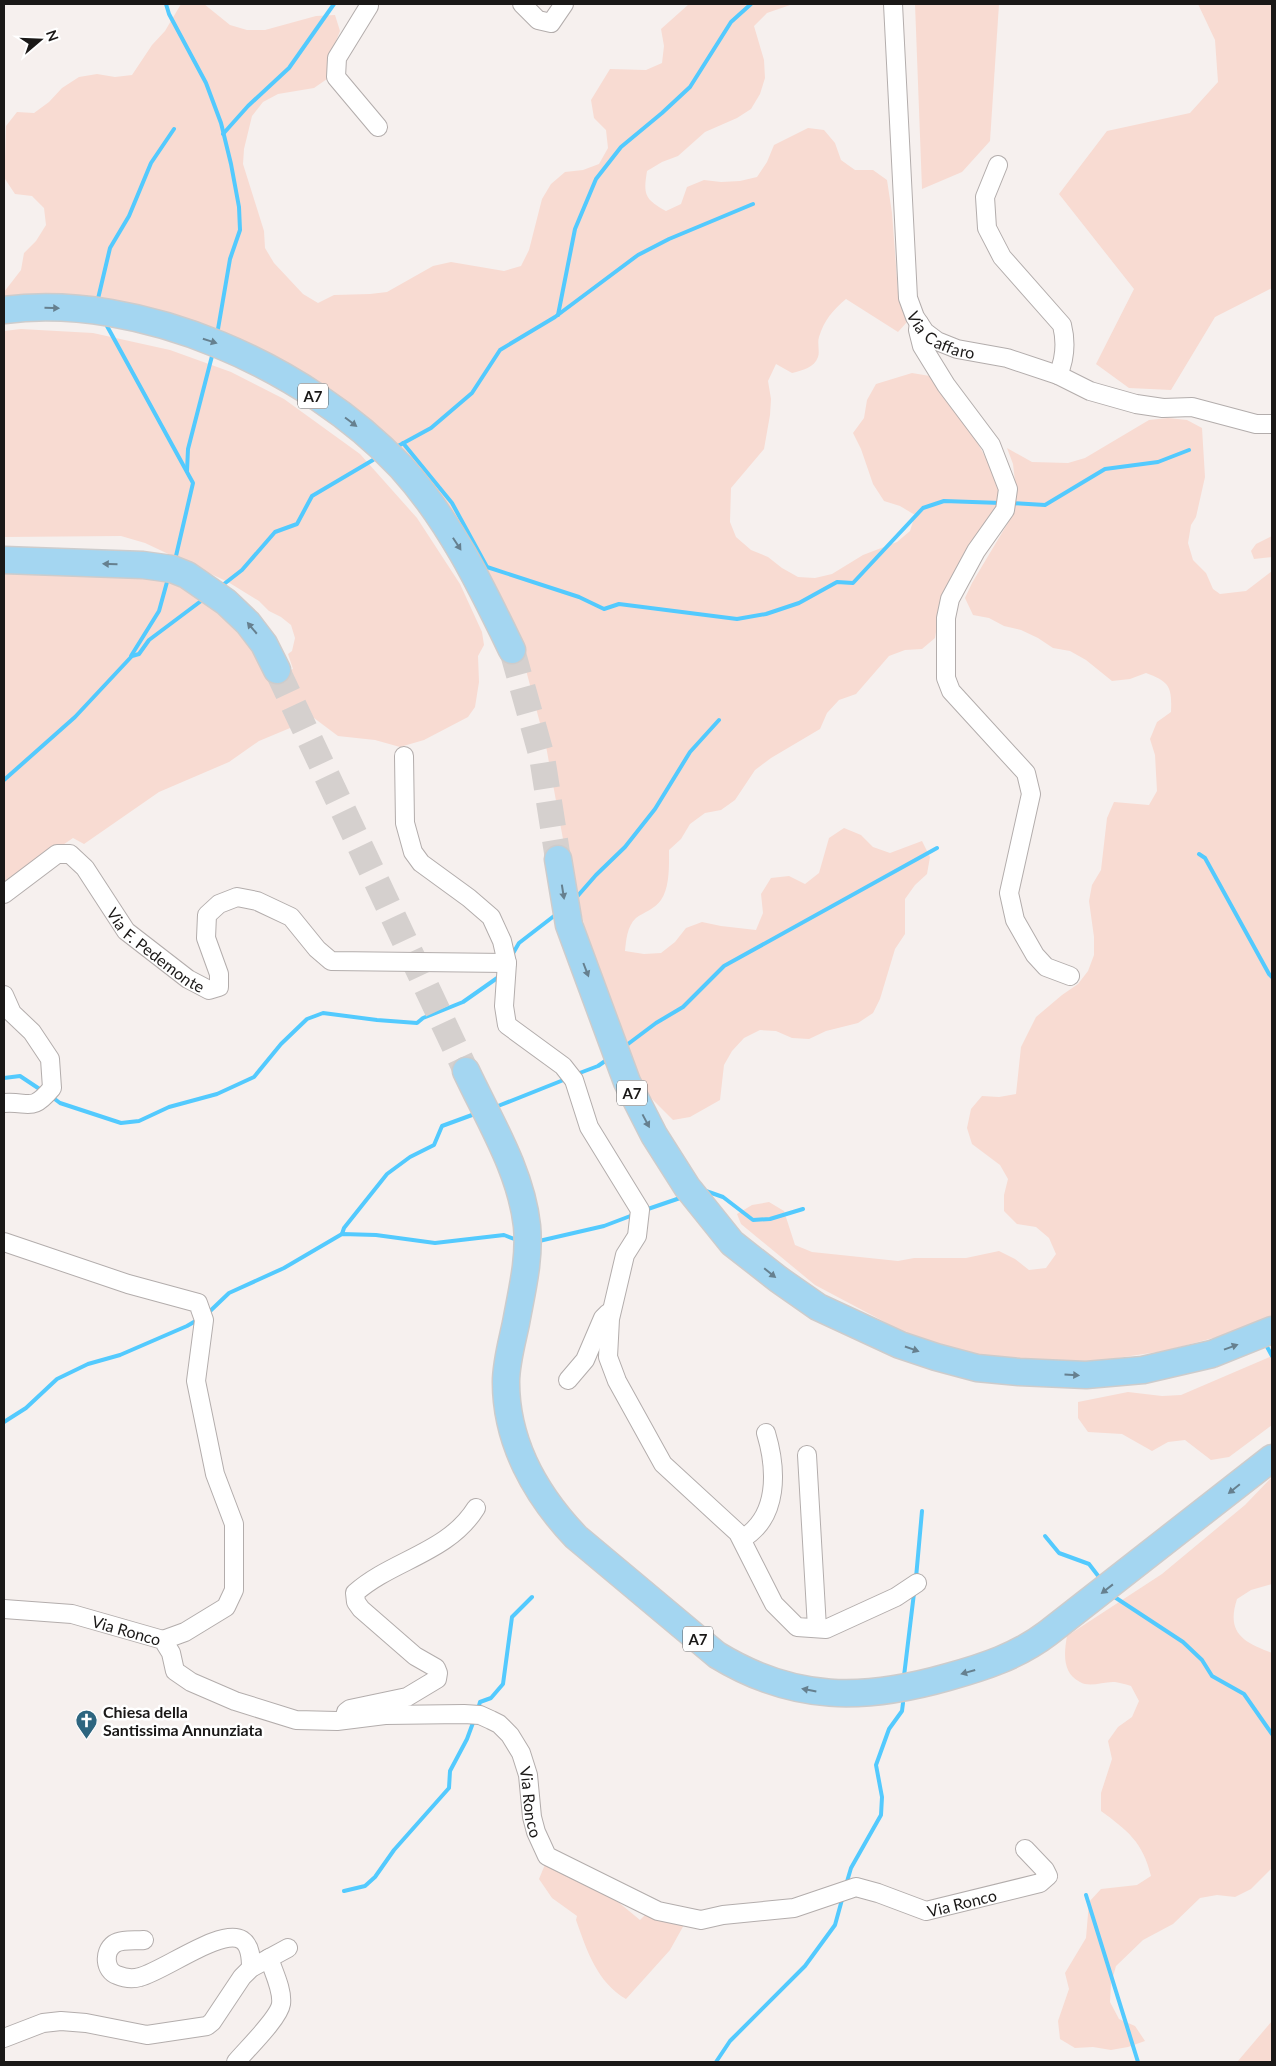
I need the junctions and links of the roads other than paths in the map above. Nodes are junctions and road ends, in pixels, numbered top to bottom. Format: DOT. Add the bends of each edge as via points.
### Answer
graph roads {
  1 [pos="369,4"];
  2 [pos="522,4"];
  3 [pos="564,4"];
  4 [pos="893,4"];
  5 [pos="378,127"];
  6 [pos="998,165"];
  7 [pos="4,310"];
  8 [pos="919,323"];
  9 [pos="1058,375"];
  10 [pos="1272,424"];
  11 [pos="4,560"];
  12 [pos="512,650"];
  13 [pos="277,670"];
  14 [pos="404,756"];
  15 [pos="558,859"];
  16 [pos="4,894"];
  17 [pos="506,963"];
  18 [pos="1070,976"];
  19 [pos="4,995"];
  20 [pos="466,1071"];
  21 [pos="4,1103"];
  22 [pos="4,1242"];
  23 [pos="612,1308"];
  24 [pos="1266,1333"];
  25 [pos="568,1380"];
  26 [pos="766,1433"];
  27 [pos="807,1455"];
  28 [pos="1272,1458"];
  29 [pos="476,1508"];
  30 [pos="742,1539"];
  31 [pos="917,1583"];
  32 [pos="4,1609"];
  33 [pos="816,1628"];
  34 [pos="163,1640"];
  35 [pos="337,1721"];
  36 [pos="1025,1849"];
  37 [pos="144,1940"];
  38 [pos="288,1948"];
  39 [pos="270,1958"];
  40 [pos="251,1968"];
  41 [pos="4,2038"];
  42 [pos="236,2062"];
  1 -- 5 [label="street" via="337,58 336,77"];
  2 -- 3 [label="street" via="538,20 551,23"];
  4 -- 8 [label="street, Via Caffaro" via="908,298"];
  6 -- 9 [label="street" via="984,197 987,228 1002,256 1062,325 1064,357"];
  7 -- 12 [label="highway, A7, one-way" via="55,308 112,313 159,324 223,346 280,374 354,424 401,467 433,508 474,571"];
  8 -- 9 [label="street, Via Caffaro" via="937,341 956,349 1007,358"];
  8 -- 18 [label="street" via="922,346 946,385 991,445 1008,488 1005,510 976,551 950,599 946,618 946,678 951,692 1026,773 1031,794 1009,892 1015,920 1035,955 1046,967"];
  9 -- 10 [label="street, Via Caffaro" via="1090,391 1136,404 1192,408 1256,424"];
  13 -- 11 [label="highway, one-way" via="264,644 248,623 203,585 172,569"];
  14 -- 17 [label="street" via="404,823 414,852 421,863 491,917 502,941"];
  15 -- 24 [label="highway, A7, one-way" via="569,925 619,1061 654,1135 687,1187 732,1243 818,1307 900,1345 936,1357 977,1368 1018,1372 1086,1375 1144,1370 1212,1354"];
  16 -- 17 [label="street, Via F. Pedemonte" via="57,854 70,854 85,868 126,931 188,979 209,990 219,987 206,938 207,915 219,904 237,897 257,901 291,917 331,962"];
  17 -- 23 [label="street" via="504,1006 507,1025 563,1066 574,1080 589,1127 640,1210 637,1236 625,1255"];
  19 -- 21 [label="street" via="12,1013 32,1032 50,1059 52,1088 41,1101 25,1105"];
  28 -- 20 [label="highway, A7, one-way" via="1048,1634 998,1662 921,1685 866,1694 795,1688 733,1665 576,1537 560,1521 530,1478 510,1421 506,1381 527,1266 527,1225 510,1167"];
  22 -- 34 [label="street" via="128,1284 198,1303 204,1320 196,1381 215,1474 234,1524 234,1590 226,1607 185,1632"];
  23 -- 25 [label="street" via="603,1318 585,1360"];
  23 -- 30 [label="street" via="608,1357 617,1381 663,1464"];
  26 -- 30 [label="street" via="774,1475 767,1514 759,1526"];
  27 -- 33 [label="street"];
  29 -- 35 [label="street" via="468,1520 436,1547 369,1581 355,1593 361,1609 415,1656 436,1668 437,1679 407,1697 350,1709"];
  30 -- 33 [label="street" via="774,1604 797,1627"];
  31 -- 33 [label="street" via="896,1597 826,1629"];
  32 -- 34 [label="street, Via Ronco" via="72,1614"];
  34 -- 35 [label="street, Via Ronco" via="171,1653 175,1671 191,1682 235,1701 296,1720"];
  35 -- 36 [label="street, Via Ronco" via="385,1715 464,1714 480,1715 500,1724 521,1753 528,1775 536,1832 547,1856 658,1910 701,1920 794,1908 856,1887 926,1911 1040,1883 1048,1876"];
  37 -- 40 [label="street" via="113,1944 106,1959 110,1972 125,1978 138,1977 226,1938 237,1938 245,1943"];
  38 -- 39 [label="street"];
  39 -- 40 [label="street"];
  39 -- 42 [label="street" via="281,2005"];
  40 -- 41 [label="street" via="207,2026 147,2035 61,2021 43,2023"];
}
